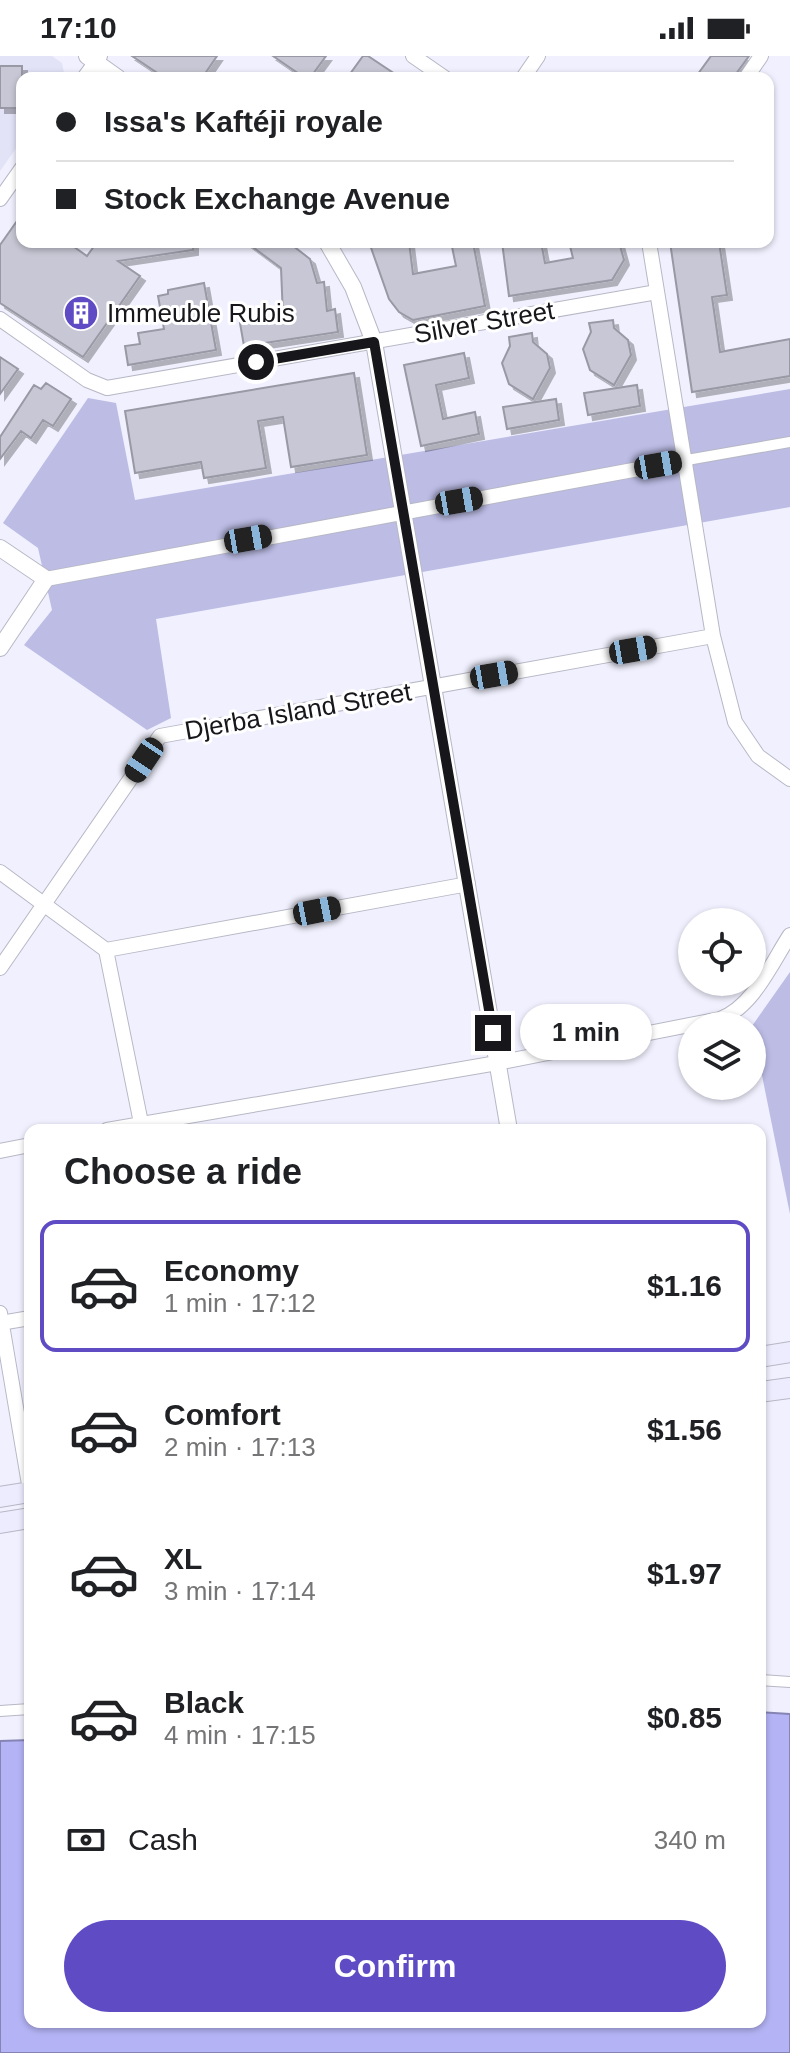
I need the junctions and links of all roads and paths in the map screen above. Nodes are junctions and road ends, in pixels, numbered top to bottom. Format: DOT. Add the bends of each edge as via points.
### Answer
graph roads {
  1 [pos="413,56"];
  2 [pos="94,58"];
  3 [pos="111,72"];
  4 [pos="436,72"];
  5 [pos="16,176"];
  6 [pos="0,199"];
  7 [pos="330,248"];
  8 [pos="650,248"];
  9 [pos="657,292"];
  10 [pos="0,319"];
  11 [pos="374,342"];
  12 [pos="790,442"];
  13 [pos="687,460"];
  14 [pos="402,511"];
  15 [pos="0,548"];
  16 [pos="46,579"];
  17 [pos="713,636"];
  18 [pos="0,648"];
  19 [pos="434,685"];
  20 [pos="790,779"];
  21 [pos="0,872"];
  22 [pos="468,884"];
  23 [pos="46,904"];
  24 [pos="790,935"];
  25 [pos="106,950"];
  26 [pos="0,968"];
  27 [pos="497,1063"];
  28 [pos="141,1123"];
  29 [pos="136,1124"];
  30 [pos="508,1124"];
  31 [pos="24,1146"];
  32 [pos="0,1151"];
  33 [pos="24,1318"];
  34 [pos="1,1320"];
  35 [pos="790,1352"];
  36 [pos="766,1356"];
  37 [pos="790,1388"];
  38 [pos="766,1391"];
  39 [pos="24,1456"];
  40 [pos="24,1492"];
  41 [pos="0,1497"];
  42 [pos="24,1519"];
  43 [pos="0,1523"];
  44 [pos="766,1680"];
  45 [pos="790,1682"];
  46 [pos="24,1709"];
  47 [pos="0,1711"];
  1 -- 4 [label="street"];
  2 -- 3 [label="street"];
  5 -- 6 [label="street"];
  7 -- 11 [label="street" via="353,287"];
  8 -- 9 [label="street"];
  9 -- 11 [label="street, Silver Street"];
  9 -- 13 [label="street"];
  10 -- 11 [label="street, Silver Street" via="87,380 107,388"];
  11 -- 14 [label="street"];
  12 -- 13 [label="street"];
  13 -- 14 [label="street"];
  13 -- 17 [label="street"];
  14 -- 16 [label="street"];
  14 -- 19 [label="street"];
  15 -- 16 [label="street"];
  16 -- 18 [label="street"];
  17 -- 19 [label="street, Djerba Island Street"];
  17 -- 20 [label="street" via="744,741"];
  19 -- 22 [label="street"];
  19 -- 23 [label="street, Djerba Island Street" via="160,736"];
  21 -- 23 [label="street"];
  22 -- 25 [label="street"];
  22 -- 27 [label="street"];
  23 -- 25 [label="street"];
  23 -- 26 [label="street, Djerba Island Street"];
  24 -- 27 [label="street" via="735,1014"];
  25 -- 28 [label="street"];
  27 -- 28 [label="street"];
  27 -- 30 [label="street"];
  28 -- 29 [label="street"];
  31 -- 32 [label="street"];
  33 -- 34 [label="street"];
  34 -- 39 [label="street"];
  35 -- 36 [label="main road"];
  37 -- 38 [label="main road"];
  40 -- 41 [label="main road"];
  42 -- 43 [label="main road"];
  44 -- 45 [label="street"];
  46 -- 47 [label="street"];
}
